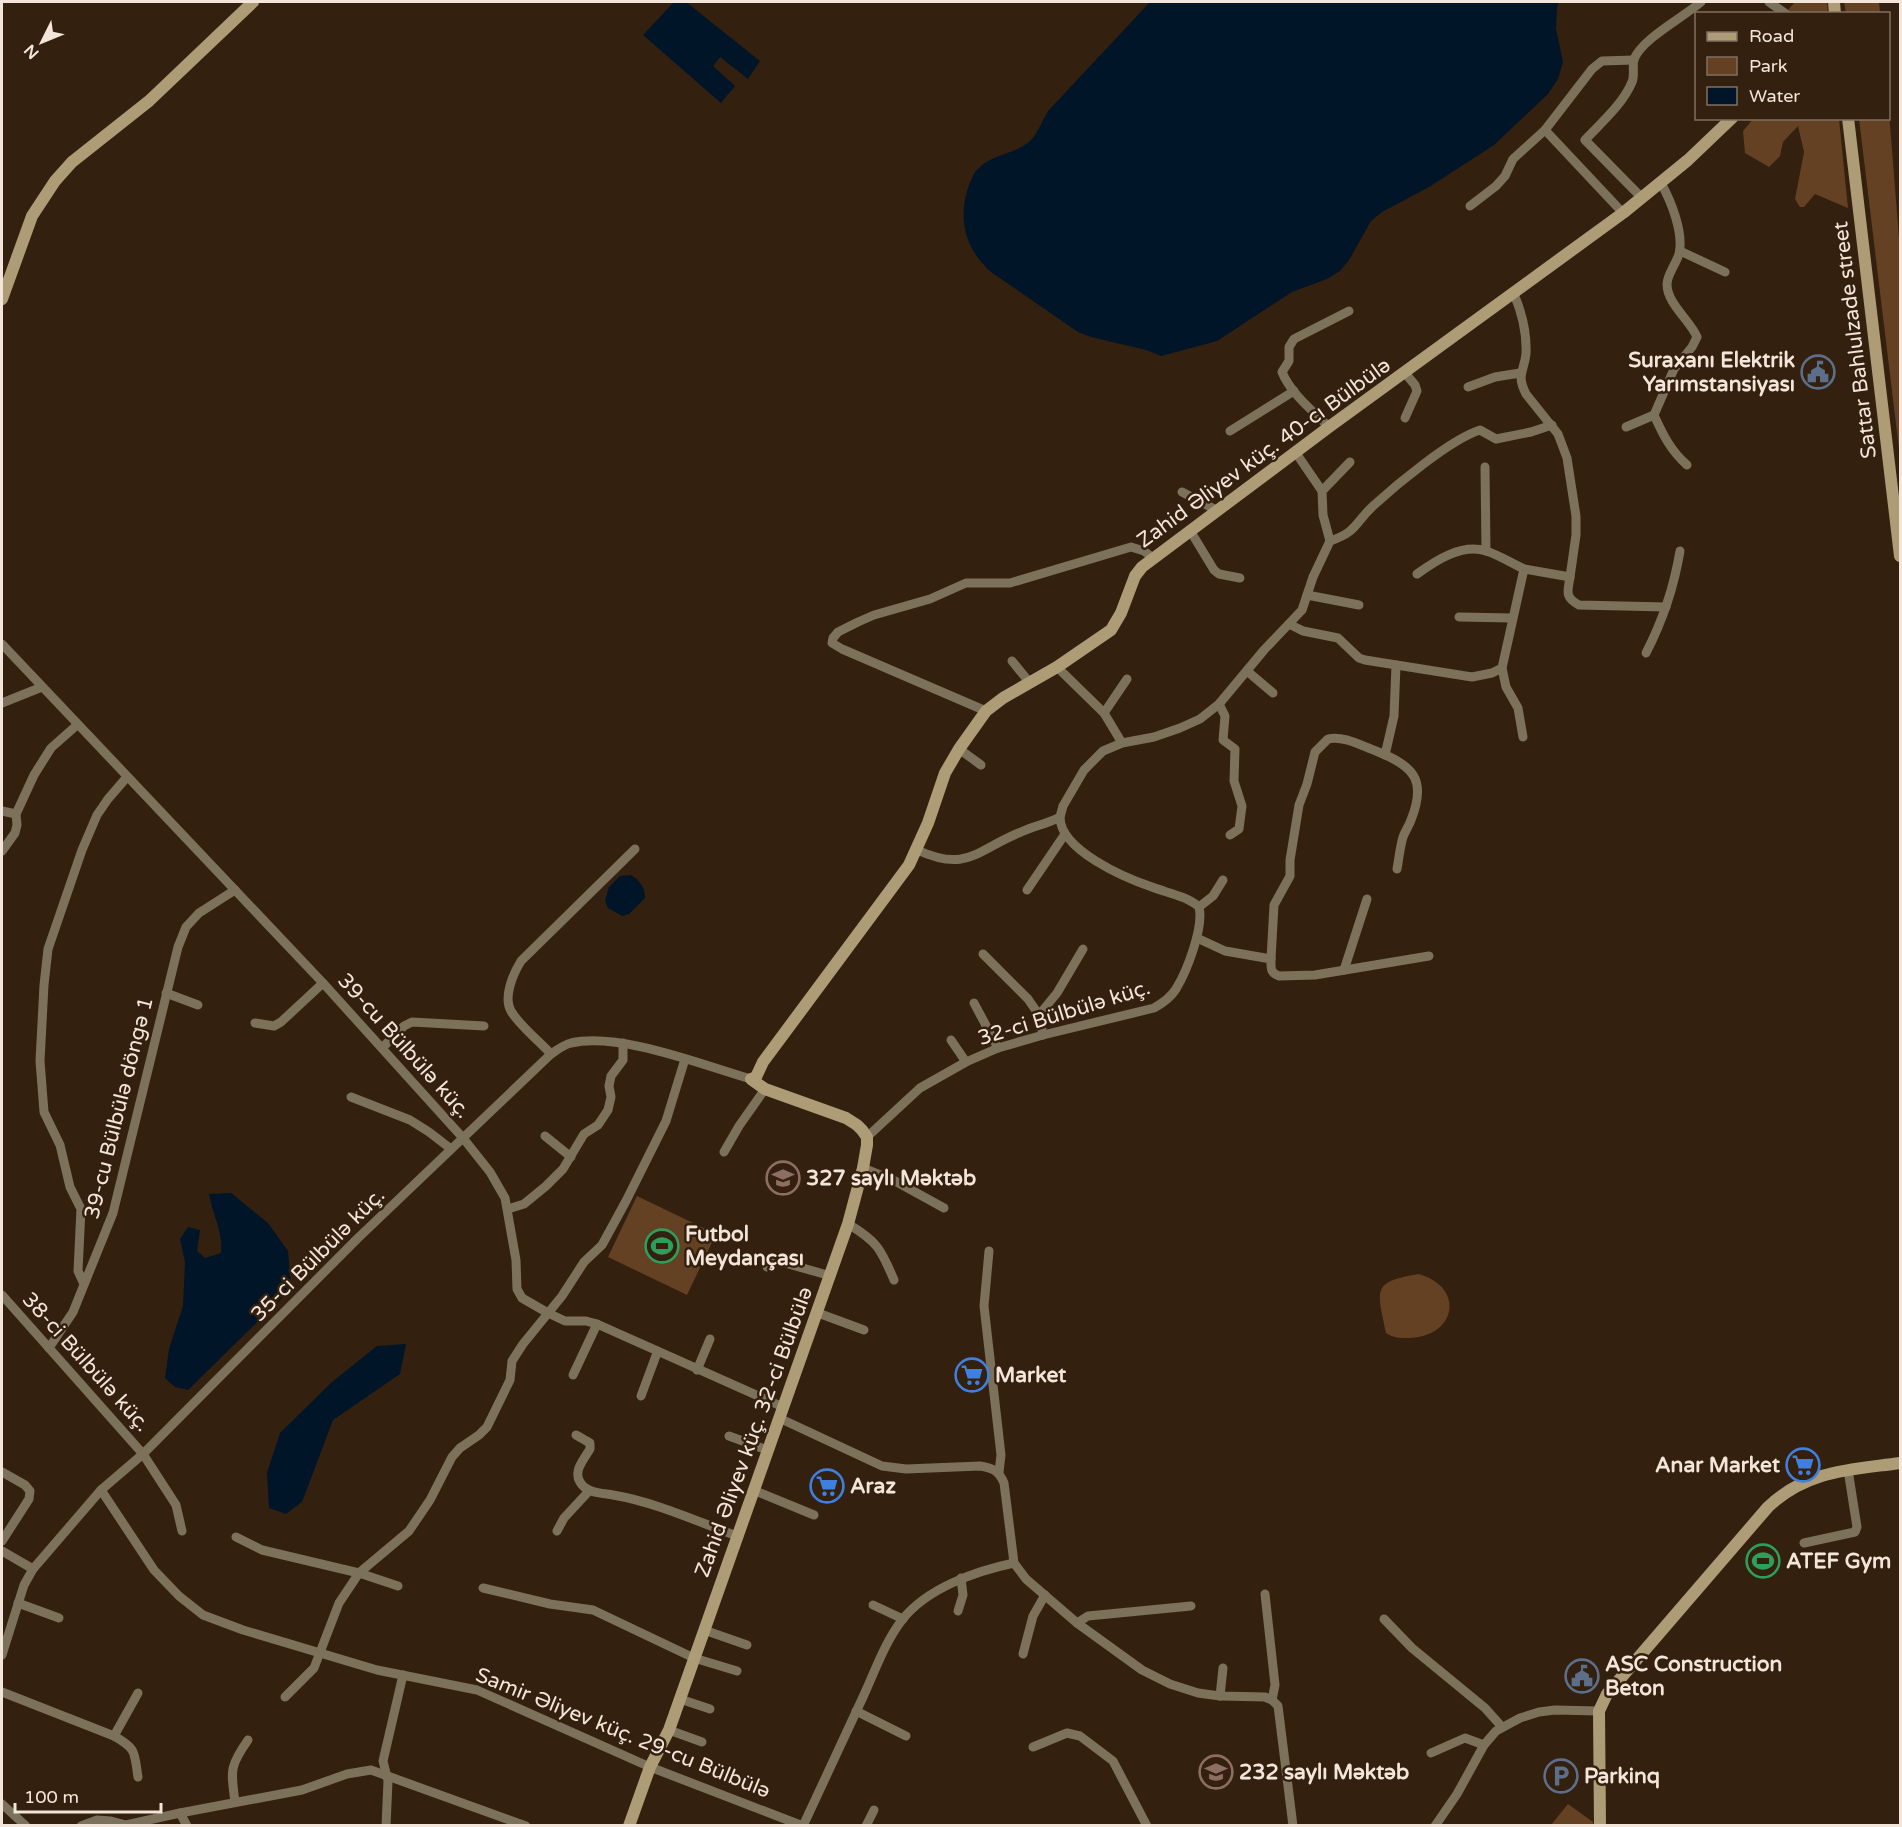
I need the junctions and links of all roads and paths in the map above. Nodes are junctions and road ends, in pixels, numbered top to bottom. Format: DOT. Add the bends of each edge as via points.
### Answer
graph roads {
  1 [pos="253,2"];
  2 [pos="1701,2"];
  3 [pos="1769,2"];
  4 [pos="1783,12"];
  5 [pos="1634,60"];
  6 [pos="1730,120"];
  7 [pos="1848,120"];
  8 [pos="1545,130"];
  9 [pos="1661,183"];
  10 [pos="1642,198"];
  11 [pos="1470,206"];
  12 [pos="1623,213"];
  13 [pos="1680,250"];
  14 [pos="1725,272"];
  15 [pos="1514,294"];
  16 [pos="2,299"];
  17 [pos="1349,311"];
  18 [pos="1520,373"];
  19 [pos="1405,374"];
  20 [pos="1468,387"];
  21 [pos="1294,391"];
  22 [pos="1654,415"];
  23 [pos="1405,418"];
  24 [pos="1552,425"];
  25 [pos="1329,427"];
  26 [pos="1626,427"];
  27 [pos="1230,431"];
  28 [pos="1296,453"];
  29 [pos="1350,462"];
  30 [pos="1687,465"];
  31 [pos="1485,467"];
  32 [pos="1322,490"];
  33 [pos="1182,492"];
  34 [pos="1218,511"];
  35 [pos="1191,532"];
  36 [pos="1330,541"];
  37 [pos="1486,551"];
  38 [pos="1680,551"];
  39 [pos="1900,556"];
  40 [pos="1154,559"];
  41 [pos="1524,569"];
  42 [pos="1417,574"];
  43 [pos="1570,577"];
  44 [pos="1240,578"];
  45 [pos="1307,595"];
  46 [pos="1359,605"];
  47 [pos="1666,607"];
  48 [pos="1459,617"];
  49 [pos="1512,618"];
  50 [pos="1289,624"];
  51 [pos="2,644"];
  52 [pos="1646,653"];
  53 [pos="1012,661"];
  54 [pos="1396,665"];
  55 [pos="1057,667"];
  56 [pos="1502,668"];
  57 [pos="1247,671"];
  58 [pos="1127,679"];
  59 [pos="1030,683"];
  60 [pos="42,687"];
  61 [pos="1273,693"];
  62 [pos="2,703"];
  63 [pos="1220,704"];
  64 [pos="986,711"];
  65 [pos="1104,713"];
  66 [pos="77,725"];
  67 [pos="1523,737"];
  68 [pos="1122,743"];
  69 [pos="959,749"];
  70 [pos="1385,755"];
  71 [pos="981,765"];
  72 [pos="127,777"];
  73 [pos="2,811"];
  74 [pos="16,814"];
  75 [pos="1060,817"];
  76 [pos="1065,834"];
  77 [pos="1230,834"];
  78 [pos="635,849"];
  79 [pos="916,850"];
  80 [pos="2,851"];
  81 [pos="1396,869"];
  82 [pos="1223,880"];
  83 [pos="235,890"];
  84 [pos="1027,890"];
  85 [pos="1367,899"];
  86 [pos="1199,907"];
  87 [pos="1197,939"];
  88 [pos="1083,949"];
  89 [pos="983,954"];
  90 [pos="1429,956"];
  91 [pos="1270,959"];
  92 [pos="1344,970"];
  93 [pos="323,983"];
  94 [pos="166,993"];
  95 [pos="975,1003"];
  96 [pos="198,1005"];
  97 [pos="1039,1015"];
  98 [pos="255,1023"];
  99 [pos="484,1026"];
  100 [pos="1043,1035"];
  101 [pos="951,1040"];
  102 [pos="623,1044"];
  103 [pos="382,1048"];
  104 [pos="998,1048"];
  105 [pos="551,1054"];
  106 [pos="685,1059"];
  107 [pos="966,1062"];
  108 [pos="751,1079"];
  109 [pos="765,1089"];
  110 [pos="351,1097"];
  111 [pos="545,1136"];
  112 [pos="867,1137"];
  113 [pos="463,1138"];
  114 [pos="451,1149"];
  115 [pos="724,1152"];
  116 [pos="571,1157"];
  117 [pos="863,1168"];
  118 [pos="944,1208"];
  119 [pos="508,1209"];
  120 [pos="848,1224"];
  121 [pos="989,1251"];
  122 [pos="766,1267"];
  123 [pos="831,1276"];
  124 [pos="894,1280"];
  125 [pos="84,1284"];
  126 [pos="2,1295"];
  127 [pos="548,1313"];
  128 [pos="818,1313"];
  129 [pos="597,1324"];
  130 [pos="864,1330"];
  131 [pos="710,1339"];
  132 [pos="49,1348"];
  133 [pos="657,1353"];
  134 [pos="697,1370"];
  135 [pos="573,1376"];
  136 [pos="641,1396"];
  137 [pos="781,1413"];
  138 [pos="576,1435"];
  139 [pos="729,1436"];
  140 [pos="767,1450"];
  141 [pos="143,1454"];
  142 [pos="1900,1463"];
  143 [pos="1848,1470"];
  144 [pos="2,1472"];
  145 [pos="999,1472"];
  146 [pos="101,1490"];
  147 [pos="753,1490"];
  148 [pos="588,1491"];
  149 [pos="814,1515"];
  150 [pos="182,1531"];
  151 [pos="557,1531"];
  152 [pos="737,1536"];
  153 [pos="236,1537"];
  154 [pos="2,1541"];
  155 [pos="1804,1543"];
  156 [pos="2,1551"];
  157 [pos="1014,1563"];
  158 [pos="33,1569"];
  159 [pos="359,1573"];
  160 [pos="961,1578"];
  161 [pos="398,1586"];
  162 [pos="483,1588"];
  163 [pos="1264,1594"];
  164 [pos="1045,1596"];
  165 [pos="18,1603"];
  166 [pos="873,1605"];
  167 [pos="1191,1606"];
  168 [pos="958,1611"];
  169 [pos="59,1618"];
  170 [pos="903,1619"];
  171 [pos="1384,1619"];
  172 [pos="1077,1623"];
  173 [pos="704,1630"];
  174 [pos="747,1645"];
  175 [pos="319,1653"];
  176 [pos="1023,1653"];
  177 [pos="2,1654"];
  178 [pos="694,1658"];
  179 [pos="1223,1668"];
  180 [pos="737,1671"];
  181 [pos="403,1675"];
  182 [pos="2,1692"];
  183 [pos="138,1694"];
  184 [pos="1220,1696"];
  185 [pos="285,1697"];
  186 [pos="680,1699"];
  187 [pos="1272,1700"];
  188 [pos="710,1709"];
  189 [pos="856,1711"];
  190 [pos="1599,1711"];
  191 [pos="1502,1728"];
  192 [pos="669,1730"];
  193 [pos="114,1736"];
  194 [pos="906,1736"];
  195 [pos="248,1740"];
  196 [pos="702,1742"];
  197 [pos="1484,1745"];
  198 [pos="1033,1747"];
  199 [pos="1431,1753"];
  200 [pos="650,1767"];
  201 [pos="386,1774"];
  202 [pos="138,1777"];
  203 [pos="235,1802"];
  204 [pos="2,1804"];
  205 [pos="874,1810"];
  206 [pos="180,1813"];
  207 [pos="126,1825"];
  208 [pos="26,1826"];
  209 [pos="81,1826"];
  210 [pos="188,1826"];
  211 [pos="386,1826"];
  212 [pos="526,1826"];
  213 [pos="629,1826"];
  214 [pos="803,1826"];
  215 [pos="866,1826"];
  216 [pos="1147,1826"];
  217 [pos="1293,1826"];
  218 [pos="1435,1826"];
  219 [pos="1600,1826"];
  1 -- 16 [label="street" via="149,101 72,162 32,216"];
  2 -- 5 [label="street" via="1663,29"];
  3 -- 4 [label="street"];
  5 -- 8 [label="street" via="1602,61"];
  5 -- 10 [label="street" via="1628,90 1586,140"];
  6 -- 9 [label="street, Zahid Əliyev küç. 40-cı Bülbülə"];
  7 -- 39 [label="street, Sattar Bahlulzade street"];
  8 -- 11 [label="street" via="1513,159 1496,186"];
  8 -- 12 [label="street"];
  9 -- 10 [label="street, Zahid Əliyev küç. 40-cı Bülbülə"];
  9 -- 13 [label="street" via="1673,210"];
  10 -- 12 [label="street, Zahid Əliyev küç. 40-cı Bülbülə"];
  12 -- 15 [label="street, Zahid Əliyev küç. 40-cı Bülbülə"];
  13 -- 14 [label="street"];
  13 -- 22 [label="street" via="1667,284 1673,301 1697,337 1674,369"];
  15 -- 18 [label="street" via="1525,335"];
  15 -- 19 [label="street, Zahid Əliyev küç. 40-cı Bülbülə"];
  17 -- 21 [label="street" via="1299,335 1291,343 1289,361 1282,372"];
  18 -- 20 [label="street"];
  18 -- 24 [label="street" via="1526,394"];
  19 -- 23 [label="street" via="1417,391"];
  19 -- 25 [label="street, Zahid Əliyev küç. 40-cı Bülbülə"];
  21 -- 25 [label="street"];
  21 -- 27 [label="street"];
  22 -- 26 [label="street"];
  22 -- 30 [label="street" via="1667,442"];
  24 -- 36 [label="street" via="1496,439 1480,430 1473,432 1389,492 1346,536"];
  24 -- 43 [label="street" via="1563,443 1576,516"];
  25 -- 28 [label="street, Zahid Əliyev küç. 40-cı Bülbülə"];
  28 -- 32 [label="street"];
  28 -- 34 [label="street, Zahid Əliyev küç. 40-cı Bülbülə"];
  29 -- 32 [label="street"];
  31 -- 37 [label="street"];
  32 -- 36 [label="street"];
  33 -- 34 [label="street"];
  34 -- 35 [label="street, Zahid Əliyev küç. 40-cı Bülbülə"];
  35 -- 40 [label="street, Zahid Əliyev küç. 40-cı Bülbülə"];
  35 -- 44 [label="street" via="1214,570"];
  36 -- 45 [label="street"];
  37 -- 41 [label="street"];
  37 -- 42 [label="street" via="1457,552 1438,559"];
  38 -- 47 [label="street"];
  40 -- 55 [label="street, Zahid Əliyev küç. 40-cı Bülbülə" via="1134,576 1111,630"];
  40 -- 64 [label="street" via="1131,547 1010,584 966,583 930,599 874,615 833,638 832,643 842,650"];
  41 -- 43 [label="street"];
  41 -- 49 [label="street"];
  43 -- 47 [label="street" via="1568,594 1580,604"];
  45 -- 46 [label="street"];
  45 -- 50 [label="street" via="1302,610"];
  47 -- 52 [label="street"];
  48 -- 49 [label="street"];
  49 -- 56 [label="street"];
  50 -- 54 [label="street" via="1338,638 1359,658"];
  50 -- 57 [label="street"];
  51 -- 60 [label="street, 39-cu Bülbülə küç."];
  53 -- 59 [label="street"];
  54 -- 56 [label="street" via="1472,677"];
  54 -- 70 [label="street" via="1394,717"];
  55 -- 59 [label="street, Zahid Əliyev küç. 40-cı Bülbülə"];
  55 -- 65 [label="street"];
  56 -- 67 [label="street" via="1506,687 1518,708"];
  57 -- 61 [label="street"];
  57 -- 63 [label="street"];
  58 -- 65 [label="street"];
  59 -- 64 [label="street, Zahid Əliyev küç. 40-cı Bülbülə"];
  60 -- 62 [label="street"];
  60 -- 66 [label="street, 39-cu Bülbülə küç."];
  63 -- 68 [label="street" via="1180,728"];
  63 -- 77 [label="street" via="1225,716 1223,740 1235,749 1234,781 1242,806 1239,829"];
  64 -- 69 [label="street, Zahid Əliyev küç. 40-cı Bülbülə"];
  65 -- 68 [label="street"];
  66 -- 72 [label="street, 39-cu Bülbülə küç."];
  66 -- 74 [label="street" via="51,748"];
  68 -- 75 [label="street" via="1093,759"];
  69 -- 71 [label="street"];
  69 -- 79 [label="street, Zahid Əliyev küç. 40-cı Bülbülə" via="942,780"];
  70 -- 81 [label="street" via="1408,768 1419,789"];
  70 -- 91 [label="street" via="1334,738 1315,752 1299,805 1290,876 1274,905"];
  72 -- 83 [label="street, 39-cu Bülbülə küç."];
  72 -- 125 [label="street" via="97,815 82,850 48,949 44,985 40,1061 44,1112 60,1145 70,1187 81,1209 78,1271"];
  73 -- 74 [label="street"];
  74 -- 80 [label="street" via="15,832"];
  75 -- 76 [label="street"];
  75 -- 79 [label="street" via="966,859 945,860"];
  76 -- 84 [label="street"];
  76 -- 86 [label="street" via="1082,851 1128,878"];
  78 -- 105 [label="street" via="522,961 514,974 508,1001 511,1012"];
  79 -- 108 [label="street, Zahid Əliyev küç. 40-cı Bülbülə" via="900,879"];
  82 -- 86 [label="street" via="1213,896"];
  83 -- 93 [label="street, 39-cu Bülbülə küç."];
  83 -- 94 [label="street, 39-cu Bülbülə döngə 1" via="199,913 186,927"];
  85 -- 92 [label="street"];
  86 -- 87 [label="street, 32-ci Bülbülə küç."];
  87 -- 91 [label="street" via="1225,951"];
  87 -- 100 [label="street, 32-ci Bülbülə küç." via="1176,989 1162,1004"];
  88 -- 97 [label="street"];
  89 -- 97 [label="street" via="1023,993"];
  90 -- 92 [label="street"];
  91 -- 92 [label="street" via="1273,974 1278,976"];
  93 -- 98 [label="street" via="281,1022 274,1026"];
  93 -- 103 [label="street, 39-cu Bülbülə küç."];
  94 -- 96 [label="street"];
  94 -- 125 [label="street, 39-cu Bülbülə döngə 1" via="113,1213"];
  95 -- 104 [label="street"];
  97 -- 100 [label="street"];
  99 -- 103 [label="street" via="412,1022"];
  100 -- 104 [label="street, 32-ci Bülbülə küç."];
  101 -- 107 [label="street"];
  102 -- 105 [label="street, 35-ci Bülbülə küç." via="570,1043"];
  102 -- 106 [label="street, 35-ci Bülbülə küç."];
  102 -- 116 [label="street" via="622,1060 611,1076 608,1110 598,1125 584,1134"];
  103 -- 113 [label="street, 39-cu Bülbülə küç."];
  104 -- 107 [label="street, 32-ci Bülbülə küç."];
  105 -- 113 [label="street, 35-ci Bülbülə küç."];
  106 -- 108 [label="street, 35-ci Bülbülə küç."];
  106 -- 127 [label="street" via="666,1121 610,1233"];
  107 -- 112 [label="street, 32-ci Bülbülə küç." via="920,1088"];
  108 -- 109 [label="street"];
  109 -- 112 [label="street" via="846,1118"];
  109 -- 115 [label="street"];
  110 -- 114 [label="street" via="410,1120"];
  111 -- 116 [label="street"];
  112 -- 117 [label="street, Zahid Əliyev küç. 32-ci Bülbülə"];
  113 -- 114 [label="street, 35-ci Bülbülə küç."];
  113 -- 119 [label="street, 39-cu Bülbülə küç." via="500,1187"];
  114 -- 141 [label="street, 35-ci Bülbülə küç."];
  116 -- 119 [label="street" via="524,1204"];
  117 -- 118 [label="street"];
  117 -- 120 [label="street, Zahid Əliyev küç. 32-ci Bülbülə"];
  119 -- 127 [label="street, 39-cu Bülbülə küç." via="519,1294"];
  120 -- 123 [label="street, Zahid Əliyev küç. 32-ci Bülbülə"];
  120 -- 124 [label="street" via="883,1253"];
  121 -- 145 [label="street" via="984,1306 1001,1455"];
  122 -- 123 [label="street" via="778,1261"];
  123 -- 128 [label="street, Zahid Əliyev küç. 32-ci Bülbülə"];
  125 -- 132 [label="street, 39-cu Bülbülə döngə 1" via="73,1312"];
  126 -- 132 [label="street, 38-ci Bülbülə küç."];
  127 -- 129 [label="street, 39-cu Bülbülə küç." via="565,1321"];
  127 -- 159 [label="street" via="512,1361 510,1380 487,1427 452,1456 409,1531"];
  128 -- 130 [label="street"];
  128 -- 137 [label="street, Zahid Əliyev küç. 32-ci Bülbülə"];
  129 -- 133 [label="street, 39-cu Bülbülə küç."];
  129 -- 135 [label="street"];
  131 -- 134 [label="street"];
  132 -- 141 [label="street, 38-ci Bülbülə küç."];
  133 -- 134 [label="street, 39-cu Bülbülə küç."];
  133 -- 136 [label="street"];
  134 -- 137 [label="street, 39-cu Bülbülə küç."];
  137 -- 140 [label="street, Zahid Əliyev küç. 32-ci Bülbülə"];
  137 -- 145 [label="street, 39-cu Bülbülə küç." via="882,1466 980,1466"];
  138 -- 148 [label="street" via="590,1443 577,1476"];
  139 -- 140 [label="street"];
  140 -- 147 [label="street, Zahid Əliyev küç. 32-ci Bülbülə"];
  141 -- 146 [label="street, 35-ci Bülbülə küç."];
  141 -- 150 [label="street, 38-ci Bülbülə küç." via="176,1505"];
  142 -- 143 [label="street"];
  143 -- 155 [label="street" via="1855,1532"];
  143 -- 190 [label="street" via="1800,1483 1768,1507 1607,1694"];
  144 -- 154 [label="street" via="30,1491"];
  145 -- 157 [label="street" via="1004,1483"];
  146 -- 158 [label="street, 35-ci Bülbülə küç."];
  146 -- 175 [label="street, Samir Əliyev küç. 29-cu Bülbülə" via="154,1570 191,1606 232,1626"];
  147 -- 149 [label="street"];
  147 -- 152 [label="street, Zahid Əliyev küç. 32-ci Bülbülə"];
  148 -- 151 [label="street"];
  148 -- 152 [label="street" via="638,1500"];
  152 -- 173 [label="street, Zahid Əliyev küç. 32-ci Bülbülə"];
  153 -- 159 [label="street" via="262,1550"];
  156 -- 158 [label="street"];
  157 -- 160 [label="street"];
  157 -- 164 [label="street"];
  158 -- 165 [label="street, 35-ci Bülbülə küç."];
  159 -- 161 [label="street"];
  159 -- 175 [label="street" via="339,1603"];
  160 -- 168 [label="street" via="963,1595"];
  160 -- 170 [label="street" via="933,1594"];
  162 -- 178 [label="street" via="593,1610"];
  163 -- 187 [label="street" via="1275,1685"];
  164 -- 172 [label="street"];
  164 -- 176 [label="street" via="1033,1616"];
  165 -- 169 [label="street"];
  165 -- 177 [label="street, 35-ci Bülbülə küç."];
  166 -- 170 [label="street"];
  167 -- 172 [label="street" via="1088,1616"];
  170 -- 189 [label="street"];
  171 -- 191 [label="street" via="1412,1648 1485,1708"];
  172 -- 184 [label="street" via="1142,1670 1184,1689"];
  173 -- 174 [label="street"];
  173 -- 178 [label="street, Zahid Əliyev küç. 32-ci Bülbülə"];
  175 -- 181 [label="street, Samir Əliyev küç. 29-cu Bülbülə"];
  175 -- 185 [label="street" via="314,1668"];
  178 -- 180 [label="street"];
  178 -- 186 [label="street, Zahid Əliyev küç. 32-ci Bülbülə"];
  179 -- 184 [label="street"];
  181 -- 200 [label="street, Samir Əliyev küç. 29-cu Bülbülə" via="488,1694"];
  181 -- 201 [label="street" via="385,1748"];
  182 -- 193 [label="street"];
  183 -- 193 [label="street"];
  184 -- 187 [label="street" via="1260,1696"];
  186 -- 188 [label="street"];
  186 -- 192 [label="street, Zahid Əliyev küç. 32-ci Bülbülə"];
  187 -- 217 [label="street" via="1280,1711"];
  189 -- 194 [label="street"];
  189 -- 214 [label="street"];
  190 -- 191 [label="street" via="1539,1712"];
  190 -- 219 [label="street"];
  191 -- 197 [label="street"];
  192 -- 196 [label="street"];
  192 -- 200 [label="street, Zahid Əliyev küç. 32-ci Bülbülə"];
  193 -- 202 [label="street" via="134,1751"];
  195 -- 203 [label="street" via="234,1759 231,1772"];
  197 -- 199 [label="street" via="1465,1738"];
  197 -- 218 [label="street"];
  198 -- 216 [label="street" via="1067,1733 1080,1736 1113,1761"];
  200 -- 213 [label="street, Zahid Əliyev küç. 32-ci Bülbülə"];
  200 -- 214 [label="street, Samir Əliyev küç. 29-cu Bülbülə"];
  201 -- 203 [label="street" via="363,1770 302,1790"];
  201 -- 211 [label="street"];
  201 -- 212 [label="street"];
  203 -- 206 [label="street"];
  204 -- 208 [label="street"];
  205 -- 215 [label="street"];
  206 -- 207 [label="street"];
  206 -- 210 [label="street"];
  207 -- 209 [label="street" via="98,1820"];
}
